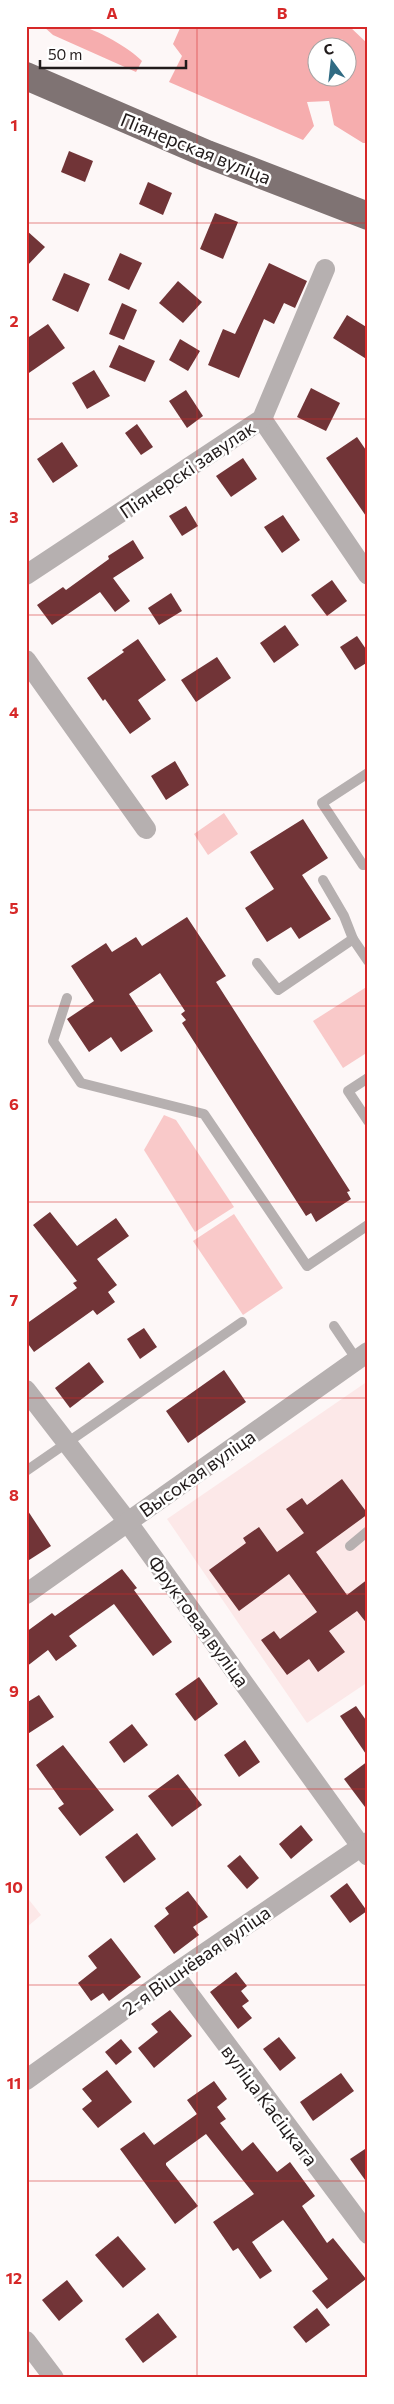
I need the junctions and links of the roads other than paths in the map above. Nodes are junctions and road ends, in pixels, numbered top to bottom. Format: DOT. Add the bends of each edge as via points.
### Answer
graph roads {
  1 [pos="26,76"];
  2 [pos="368,216"];
  3 [pos="325,269"];
  4 [pos="262,419"];
  5 [pos="26,575"];
  6 [pos="368,575"];
  7 [pos="26,660"];
  8 [pos="368,773"];
  9 [pos="146,829"];
  10 [pos="363,865"];
  11 [pos="323,880"];
  12 [pos="353,939"];
  13 [pos="368,961"];
  14 [pos="257,964"];
  15 [pos="67,998"];
  16 [pos="368,1078"];
  17 [pos="368,1121"];
  18 [pos="368,1225"];
  19 [pos="242,1322"];
  20 [pos="334,1326"];
  21 [pos="363,1356"];
  22 [pos="26,1390"];
  23 [pos="67,1442"];
  24 [pos="26,1471"];
  25 [pos="128,1522"];
  26 [pos="368,1531"];
  27 [pos="350,1546"];
  28 [pos="26,1594"];
  29 [pos="365,1848"];
  30 [pos="174,1974"];
  31 [pos="26,2080"];
  32 [pos="368,2234"];
  33 [pos="26,2341"];
  34 [pos="54,2378"];
  1 -- 2 [label="main road, Піянерская вуліца" via="207,154"];
  3 -- 4 [label="street, Піянерскі завулак"];
  4 -- 5 [label="street, Піянерскі завулак"];
  4 -- 6 [label="street"];
  7 -- 9 [label="street"];
  8 -- 10 [label="lane" via="322,803"];
  11 -- 12 [label="lane"];
  12 -- 13 [label="lane"];
  12 -- 14 [label="lane" via="278,990"];
  15 -- 18 [label="lane" via="53,1041 81,1083 204,1114 307,1266"];
  16 -- 17 [label="lane" via="348,1091"];
  19 -- 23 [label="lane"];
  20 -- 21 [label="lane"];
  21 -- 25 [label="street, Высокая вуліца"];
  22 -- 23 [label="street, Фруктовая вуліца"];
  23 -- 24 [label="lane"];
  23 -- 25 [label="street, Фруктовая вуліца"];
  25 -- 28 [label="street, Высокая вуліца"];
  25 -- 29 [label="street, Фруктовая вуліца"];
  26 -- 27 [label="lane"];
  29 -- 30 [label="street, 2-я Вішнёвая вуліца"];
  30 -- 31 [label="street, 2-я Вішнёвая вуліца"];
  30 -- 32 [label="street, вуліца Касіцкага"];
  33 -- 34 [label="street"];
}
